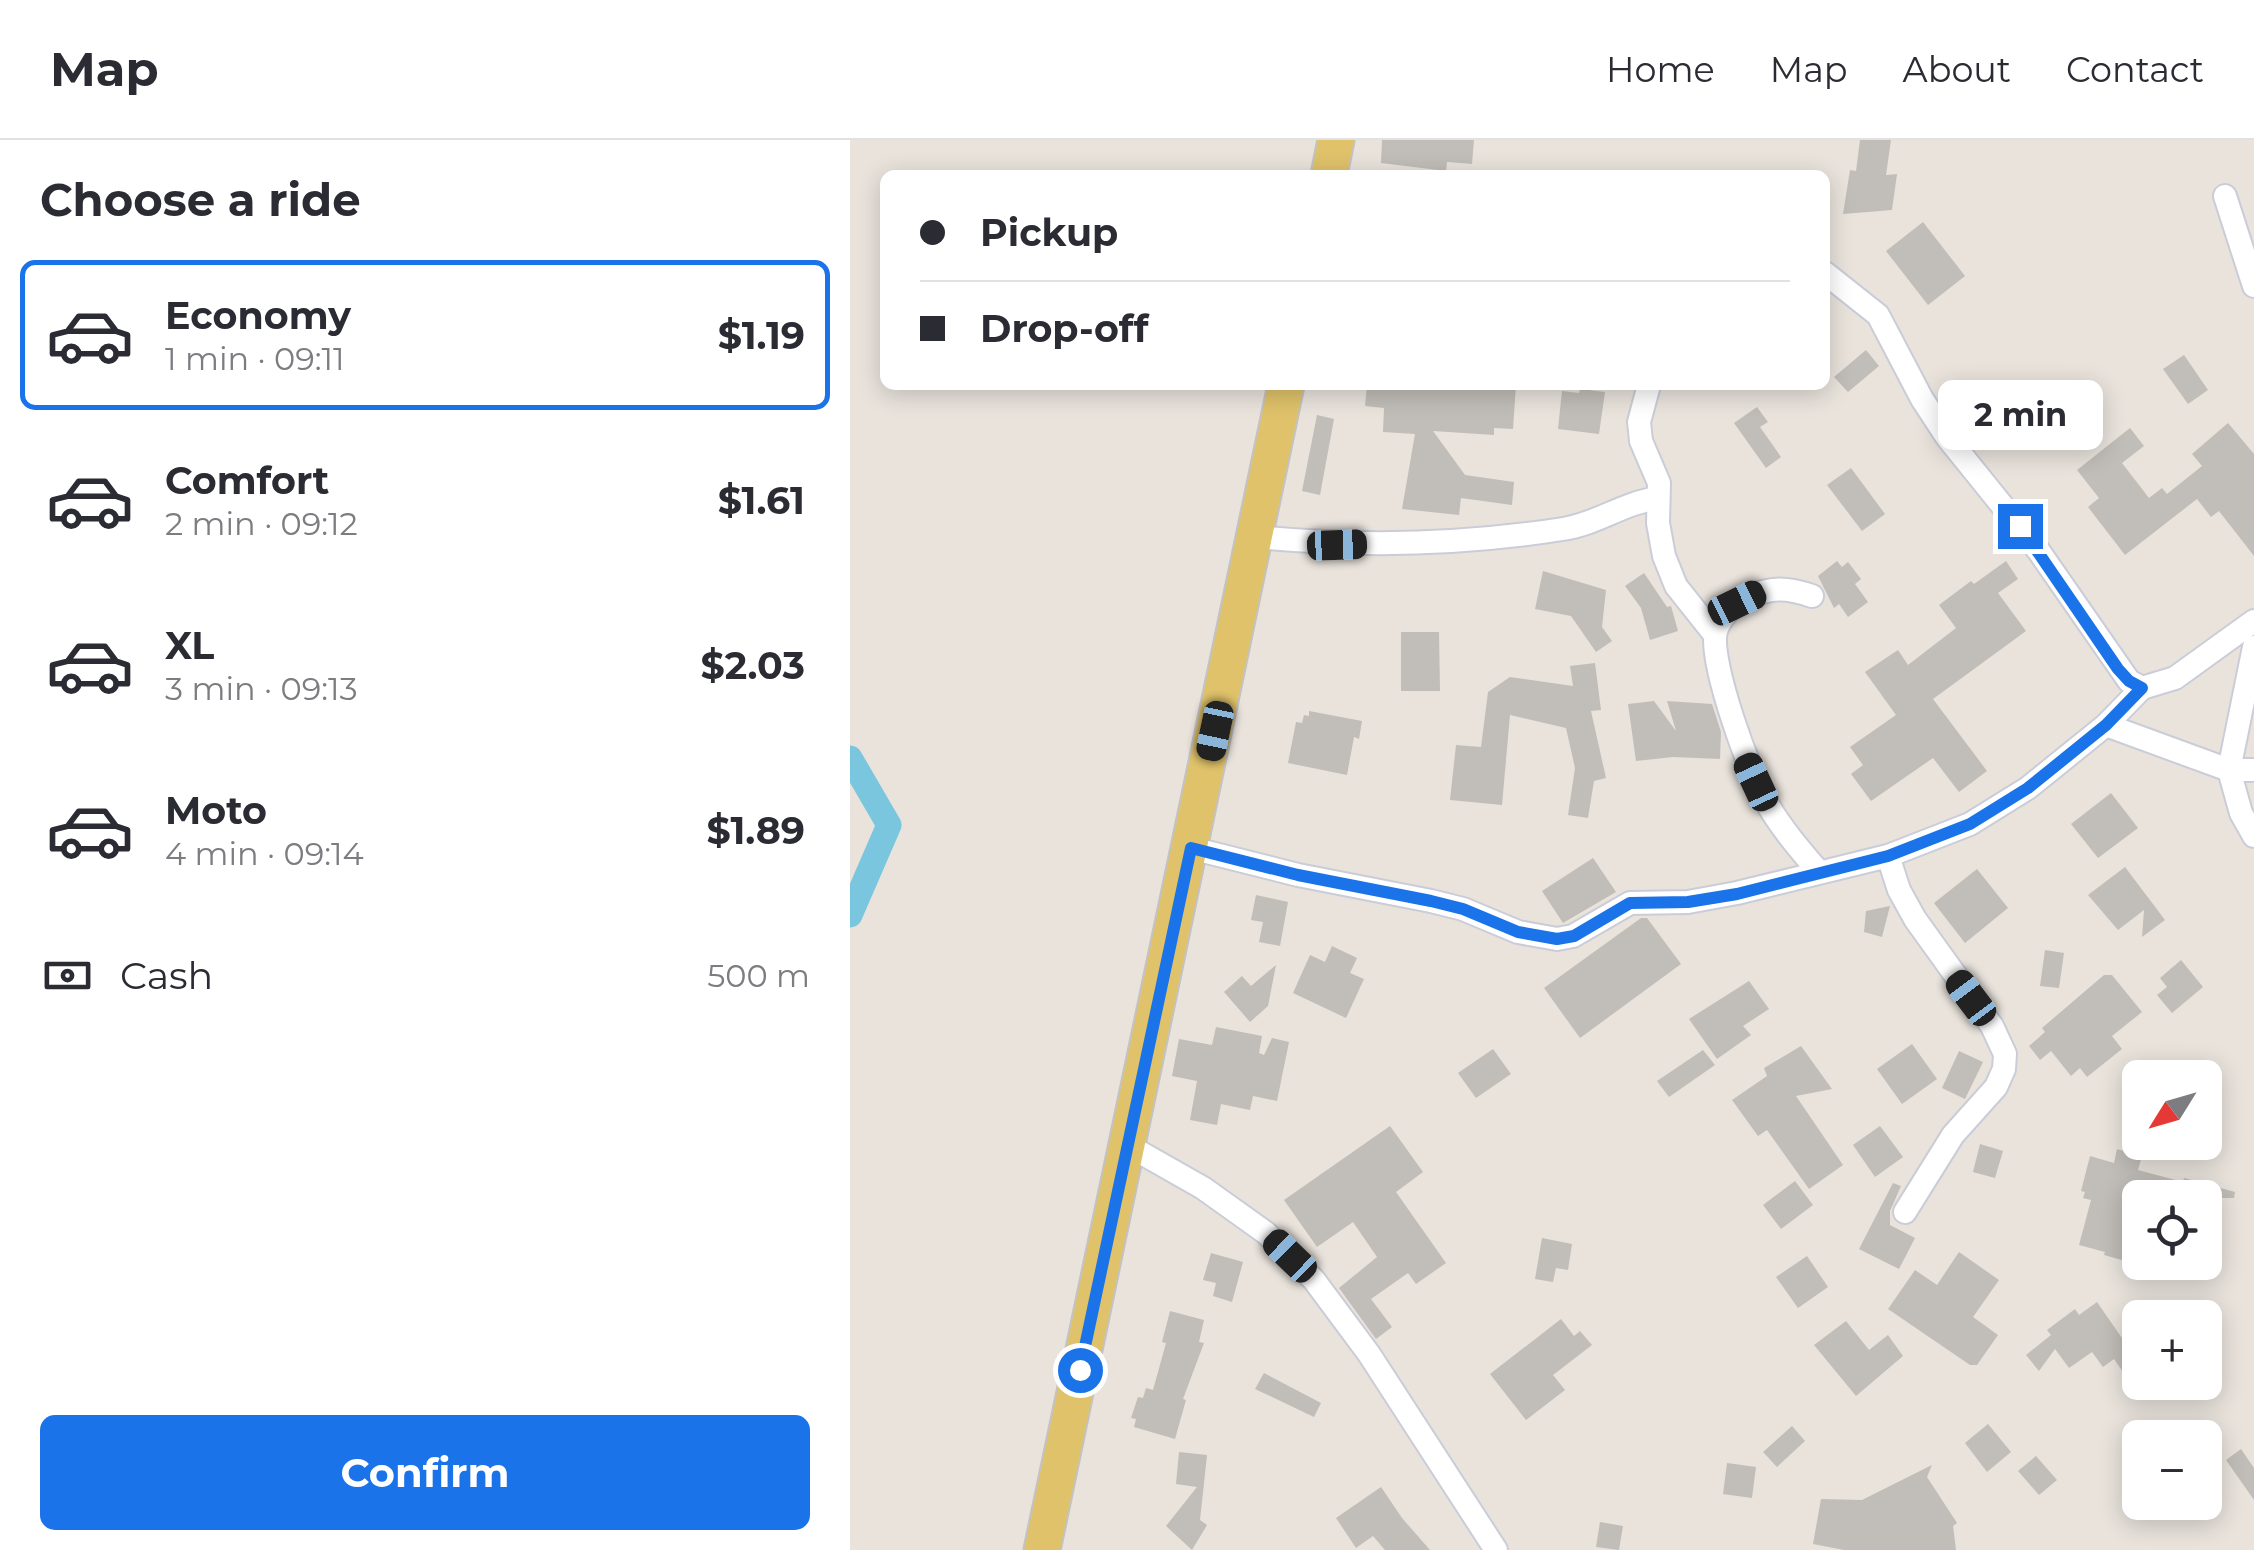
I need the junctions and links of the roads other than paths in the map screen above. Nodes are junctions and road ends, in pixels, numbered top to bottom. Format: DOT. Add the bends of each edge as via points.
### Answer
graph roads {
  1 [pos="1336,140"];
  2 [pos="1329,170"];
  3 [pos="2225,196"];
  4 [pos="1830,277"];
  5 [pos="2254,286"];
  6 [pos="1285,390"];
  7 [pos="1648,390"];
  8 [pos="1658,498"];
  9 [pos="1256,538"];
  10 [pos="1812,596"];
  11 [pos="2254,621"];
  12 [pos="1715,635"];
  13 [pos="2254,646"];
  14 [pos="2142,688"];
  15 [pos="2106,725"];
  16 [pos="2229,770"];
  17 [pos="2254,770"];
  18 [pos="2254,836"];
  19 [pos="1191,848"];
  20 [pos="1888,856"];
  21 [pos="1819,872"];
  22 [pos="1129,1146"];
  23 [pos="1905,1212"];
  24 [pos="1042,1550"];
  25 [pos="1496,1550"];
  1 -- 2 [label="main road"];
  3 -- 5 [label="street"];
  4 -- 14 [label="street" via="1878,314 1948,436 2038,550 2118,669"];
  6 -- 9 [label="main road"];
  7 -- 8 [label="street" via="1639,422"];
  8 -- 9 [label="street" via="1626,504 1581,526 1500,536 1337,545"];
  8 -- 12 [label="street" via="1664,556 1676,586"];
  9 -- 19 [label="main road"];
  10 -- 12 [label="street" via="1766,589 1737,603"];
  11 -- 14 [label="street" via="2175,678"];
  12 -- 21 [label="street" via="1746,760 1767,804"];
  13 -- 16 [label="street"];
  14 -- 15 [label="street"];
  15 -- 16 [label="street"];
  15 -- 20 [label="street" via="2028,788 1970,824"];
  16 -- 17 [label="street"];
  16 -- 18 [label="street"];
  19 -- 21 [label="street" via="1431,901 1557,939 1630,903 1737,894"];
  19 -- 22 [label="main road"];
  20 -- 21 [label="street"];
  20 -- 23 [label="street" via="1915,919 2005,1054 1996,1087 1953,1134"];
  22 -- 24 [label="main road"];
  22 -- 25 [label="street" via="1266,1233 1314,1280"];
}
